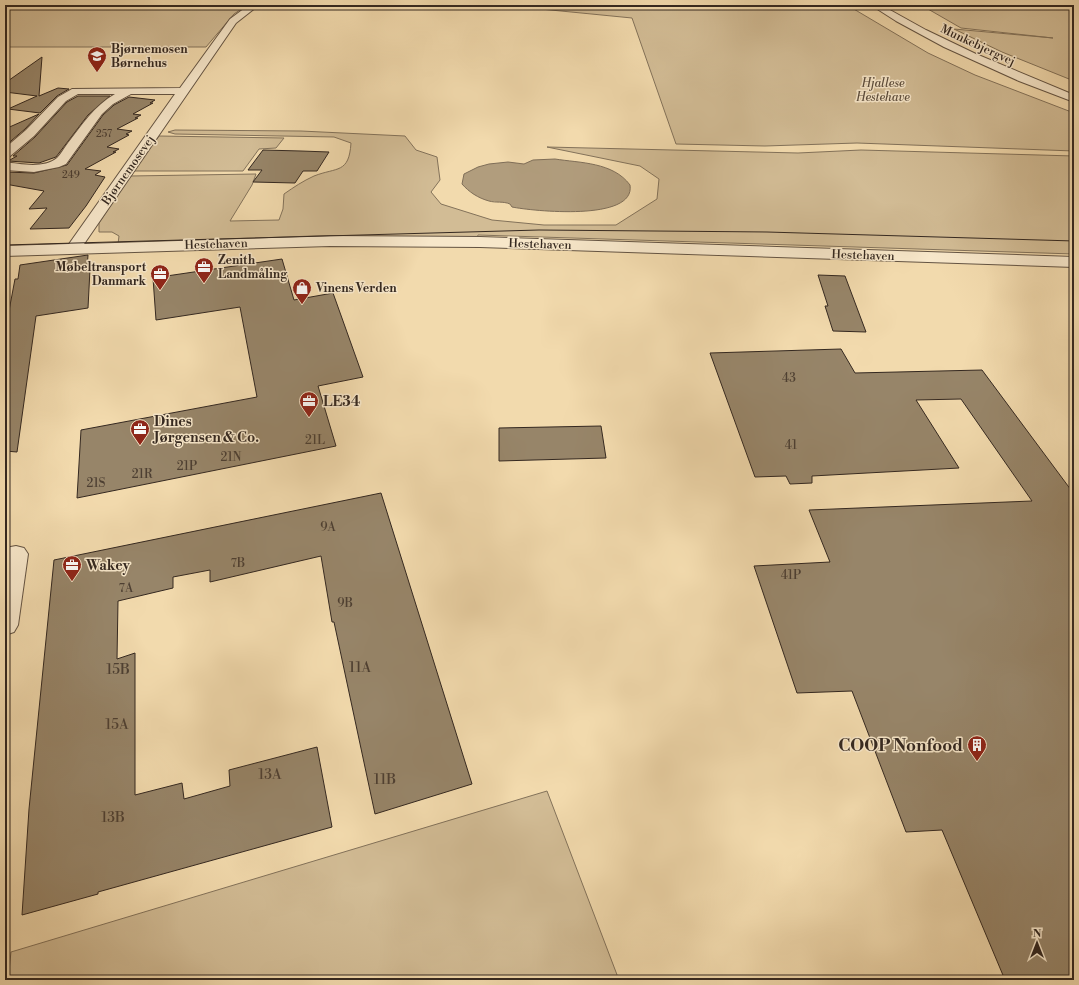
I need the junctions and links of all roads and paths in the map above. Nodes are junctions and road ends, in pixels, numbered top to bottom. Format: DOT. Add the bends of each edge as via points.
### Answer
graph roads {
  1 [pos="255,5"];
  2 [pos="875,5"];
  3 [pos="895,5"];
  4 [pos="1067,85"];
  5 [pos="183,90"];
  6 [pos="129,91"];
  7 [pos="1074,98"];
  8 [pos="5,154"];
  9 [pos="5,166"];
  10 [pos="73,249"];
  11 [pos="5,251"];
  12 [pos="1074,262"];
  13 [pos="5,556"];
  14 [pos="5,625"];
  1 -- 5 [label="street, Bjørnemosevej" via="233,21"];
  2 -- 7 [label="street, Munkebjergvej" via="964,54 1011,75"];
  3 -- 4 [label="street, Munkebjergvej" via="970,46"];
  5 -- 6 [label="street"];
  5 -- 10 [label="street, Bjørnemosevej"];
  6 -- 8 [label="street" via="76,91 62,99 30,133"];
  6 -- 9 [label="street" via="109,102 98,112 61,161 54,166 30,169"];
  10 -- 11 [label="street, Hestehaven"];
  10 -- 12 [label="street, Hestehaven" via="330,241 480,242"];
  13 -- 14 [label="street" via="16,554"];
}
